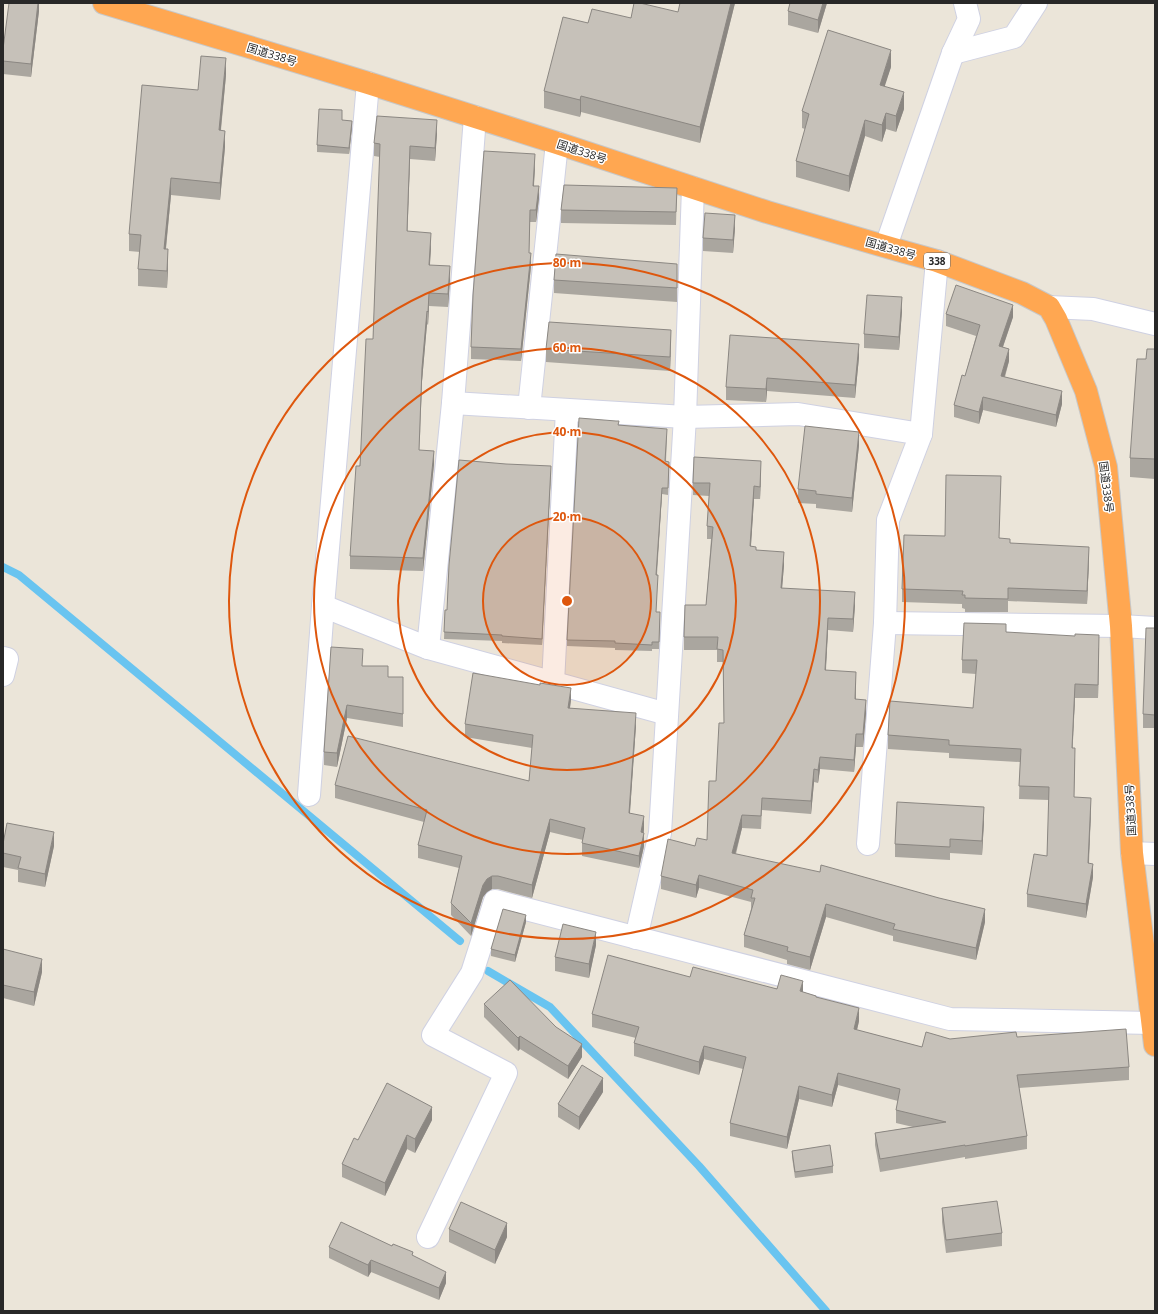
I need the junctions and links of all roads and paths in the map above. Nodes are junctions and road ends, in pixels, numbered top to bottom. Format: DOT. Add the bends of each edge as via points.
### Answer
graph roads {
  1 [pos="104,3"];
  2 [pos="965,3"];
  3 [pos="1036,3"];
  4 [pos="953,53"];
  5 [pos="368,83"];
  6 [pos="474,117"];
  7 [pos="557,143"];
  8 [pos="693,188"];
  9 [pos="886,246"];
  10 [pos="937,261"];
  11 [pos="1049,307"];
  12 [pos="1155,324"];
  13 [pos="453,403"];
  14 [pos="529,408"];
  15 [pos="567,410"];
  16 [pos="685,417"];
  17 [pos="921,434"];
  18 [pos="323,606"];
  19 [pos="885,623"];
  20 [pos="1122,626"];
  21 [pos="1155,628"];
  22 [pos="428,648"];
  23 [pos="3,658"];
  24 [pos="3,674"];
  25 [pos="553,683"];
  26 [pos="667,714"];
  27 [pos="309,795"];
  28 [pos="868,844"];
  29 [pos="1132,853"];
  30 [pos="1155,854"];
  31 [pos="636,938"];
  32 [pos="1152,1023"];
  33 [pos="1155,1045"];
  34 [pos="428,1236"];
  1 -- 5 [label="highway, 国道338号 / 338"];
  2 -- 4 [label="street" via="968,19"];
  3 -- 4 [label="street" via="1014,37"];
  4 -- 9 [label="street"];
  5 -- 6 [label="highway, 国道338号 / 338"];
  5 -- 18 [label="street"];
  6 -- 7 [label="highway, 国道338号 / 338"];
  6 -- 13 [label="street"];
  7 -- 8 [label="highway, 国道338号 / 338"];
  7 -- 14 [label="street"];
  8 -- 9 [label="highway, 国道338号 / 338"];
  8 -- 16 [label="street"];
  9 -- 10 [label="highway, 国道338号 / 338"];
  10 -- 11 [label="highway, 国道338号 / 338" via="1022,293"];
  10 -- 17 [label="street"];
  11 -- 12 [label="street" via="1093,309"];
  11 -- 20 [label="highway, 国道338号" via="1086,391 1106,467"];
  13 -- 14 [label="street"];
  13 -- 22 [label="street"];
  14 -- 15 [label="street"];
  15 -- 16 [label="street"];
  15 -- 25 [label="street"];
  16 -- 17 [label="street" via="798,414"];
  16 -- 26 [label="street"];
  17 -- 19 [label="street" via="888,520"];
  18 -- 22 [label="street"];
  18 -- 27 [label="street"];
  19 -- 20 [label="street"];
  19 -- 28 [label="street"];
  20 -- 21 [label="street"];
  20 -- 29 [label="highway, 国道338号"];
  22 -- 25 [label="street"];
  23 -- 24 [label="street" via="7,659"];
  25 -- 26 [label="street"];
  26 -- 31 [label="street" via="660,833"];
  29 -- 30 [label="street"];
  29 -- 32 [label="highway, 国道338号"];
  31 -- 32 [label="street" via="950,1019"];
  31 -- 34 [label="street" via="494,901 472,973 433,1035 506,1073"];
  32 -- 33 [label="highway, 国道338号"];
}
